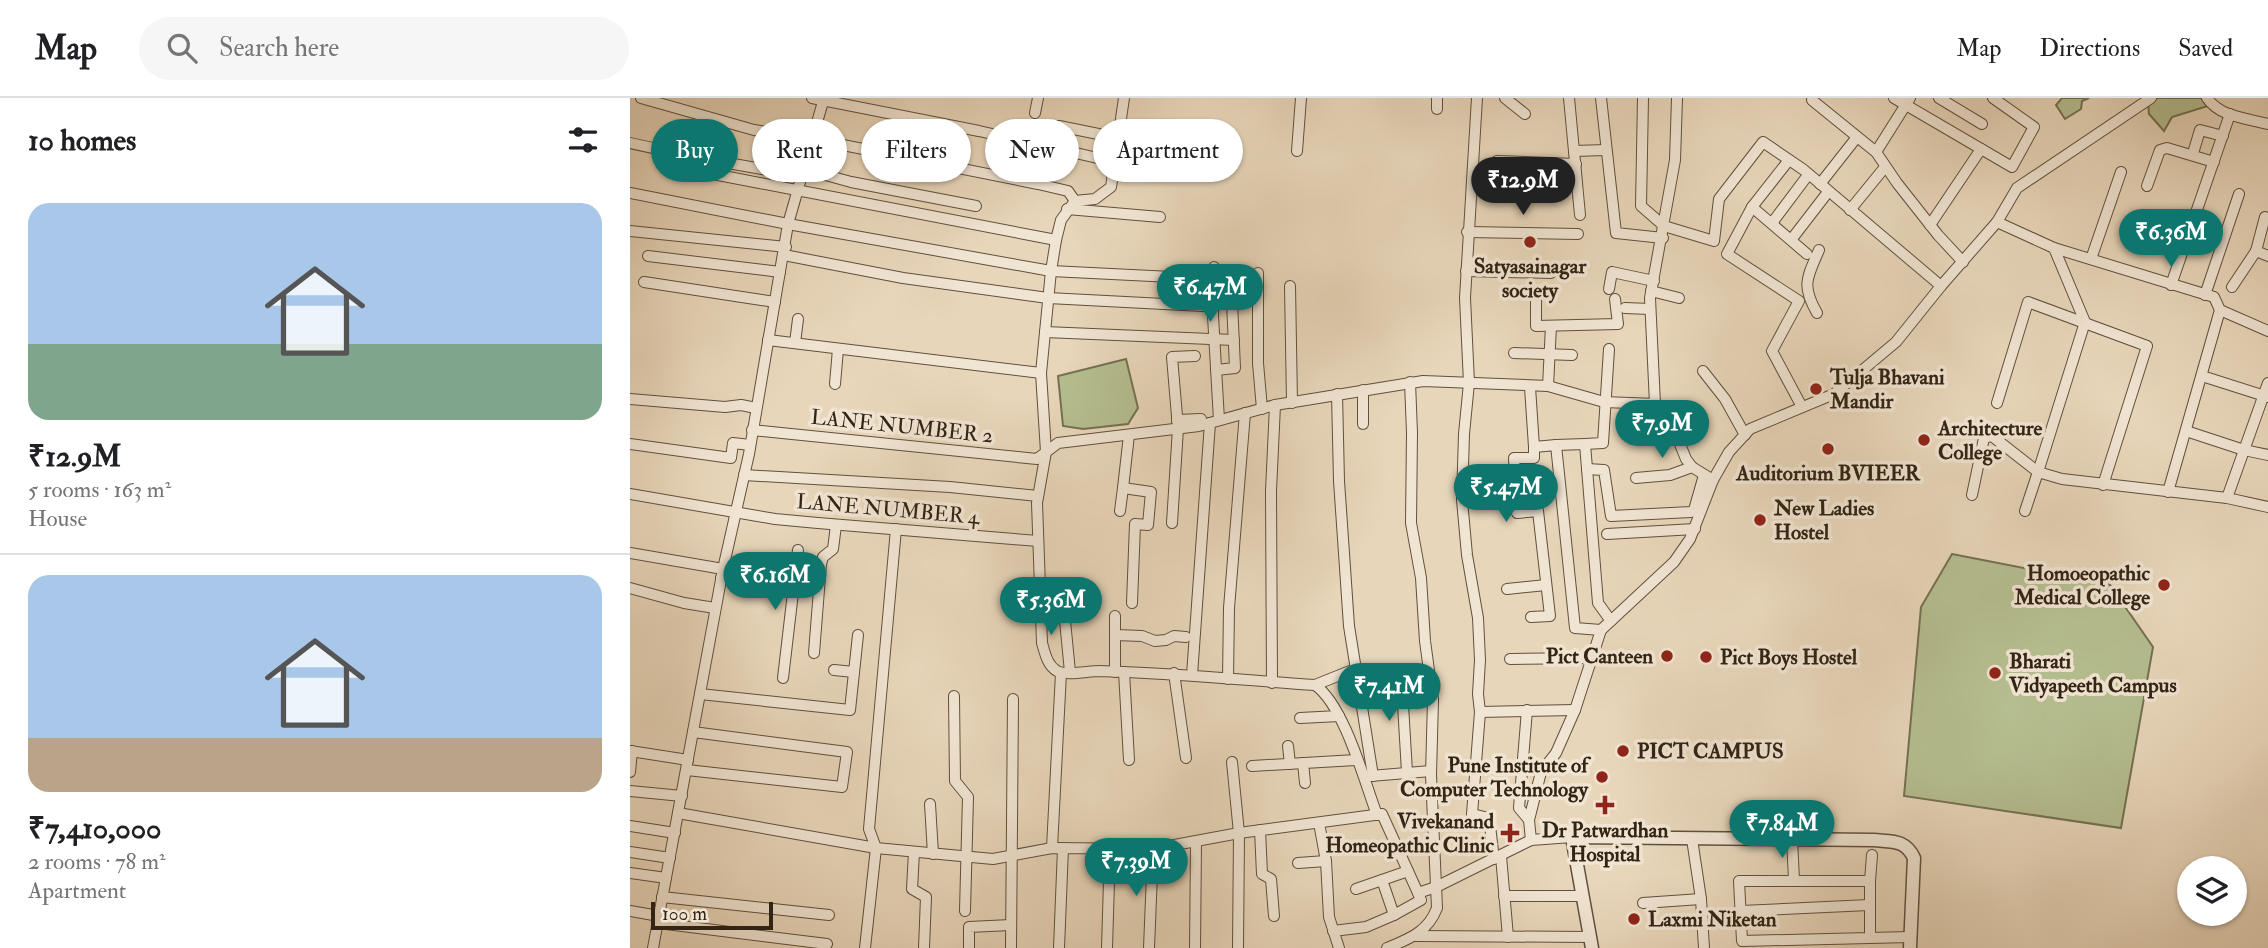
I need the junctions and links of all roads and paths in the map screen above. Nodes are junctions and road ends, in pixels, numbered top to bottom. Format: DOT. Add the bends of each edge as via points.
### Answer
graph roads {
  1 [pos="641,98"];
  2 [pos="812,98"];
  3 [pos="1038,98"];
  4 [pos="1124,98"];
  5 [pos="1301,98"];
  6 [pos="1478,98"];
  7 [pos="1505,98"];
  8 [pos="1569,98"];
  9 [pos="1601,98"];
  10 [pos="1643,98"];
  11 [pos="1677,98"];
  12 [pos="1894,98"];
  13 [pos="1939,98"];
  14 [pos="1993,98"];
  15 [pos="2151,98"];
  16 [pos="2207,98"];
  17 [pos="824,99"];
  18 [pos="1812,100"];
  19 [pos="1909,102"];
  20 [pos="1035,113"];
  21 [pos="1525,114"];
  22 [pos="2230,114"];
  23 [pos="818,119"];
  24 [pos="1121,119"];
  25 [pos="1982,124"];
  26 [pos="2268,124"];
  27 [pos="752,129"];
  28 [pos="2223,136"];
  29 [pos="1857,137"];
  30 [pos="630,143"];
  31 [pos="847,146"];
  32 [pos="1981,149"];
  33 [pos="1606,150"];
  34 [pos="2193,150"];
  35 [pos="1297,151"];
  36 [pos="1574,151"];
  37 [pos="1875,152"];
  38 [pos="1093,157"];
  39 [pos="1789,160"];
  40 [pos="1497,161"];
  41 [pos="2214,162"];
  42 [pos="1576,164"];
  43 [pos="752,166"];
  44 [pos="1885,166"];
  45 [pos="2121,172"];
  46 [pos="1808,174"];
  47 [pos="738,179"];
  48 [pos="847,181"];
  49 [pos="800,182"];
  50 [pos="1112,182"];
  51 [pos="1820,184"];
  52 [pos="2147,186"];
  53 [pos="798,191"];
  54 [pos="1828,192"];
  55 [pos="630,193"];
  56 [pos="2239,194"];
  57 [pos="1075,201"];
  58 [pos="976,206"];
  59 [pos="1752,207"];
  60 [pos="1067,209"];
  61 [pos="1850,210"];
  62 [pos="1580,215"];
  63 [pos="2265,216"];
  64 [pos="1160,217"];
  65 [pos="1997,222"];
  66 [pos="1772,223"];
  67 [pos="788,224"];
  68 [pos="1930,225"];
  69 [pos="1664,226"];
  70 [pos="630,231"];
  71 [pos="1467,232"];
  72 [pos="1577,234"];
  73 [pos="1662,238"];
  74 [pos="1056,240"];
  75 [pos="1791,240"];
  76 [pos="2054,248"];
  77 [pos="1819,250"];
  78 [pos="785,251"];
  79 [pos="2256,251"];
  80 [pos="1807,254"];
  81 [pos="648,256"];
  82 [pos="2268,256"];
  83 [pos="2091,259"];
  84 [pos="1963,262"];
  85 [pos="1214,267"];
  86 [pos="1051,271"];
  87 [pos="1466,271"];
  88 [pos="780,272"];
  89 [pos="1258,273"];
  90 [pos="1550,273"];
  91 [pos="1192,278"];
  92 [pos="644,282"];
  93 [pos="2171,285"];
  94 [pos="1290,286"];
  95 [pos="1653,286"];
  96 [pos="1941,286"];
  97 [pos="2232,288"];
  98 [pos="1609,289"];
  99 [pos="2205,295"];
  100 [pos="1048,298"];
  101 [pos="1679,298"];
  102 [pos="1615,299"];
  103 [pos="1536,301"];
  104 [pos="775,302"];
  105 [pos="1232,302"];
  106 [pos="1203,306"];
  107 [pos="1625,308"];
  108 [pos="1650,309"];
  109 [pos="2220,310"];
  110 [pos="1817,313"];
  111 [pos="798,319"];
  112 [pos="2085,321"];
  113 [pos="1550,327"];
  114 [pos="2268,331"];
  115 [pos="1045,332"];
  116 [pos="1214,339"];
  117 [pos="768,340"];
  118 [pos="1234,340"];
  119 [pos="795,343"];
  120 [pos="838,349"];
  121 [pos="1609,349"];
  122 [pos="1514,353"];
  123 [pos="1549,355"];
  124 [pos="1572,355"];
  125 [pos="1195,356"];
  126 [pos="1216,370"];
  127 [pos="1703,371"];
  128 [pos="1041,373"];
  129 [pos="2202,376"];
  130 [pos="1410,382"];
  131 [pos="1469,383"];
  132 [pos="2268,383"];
  133 [pos="835,384"];
  134 [pos="1548,386"];
  135 [pos="1530,387"];
  136 [pos="1363,390"];
  137 [pos="1337,394"];
  138 [pos="2266,396"];
  139 [pos="630,399"];
  140 [pos="1604,402"];
  141 [pos="1292,403"];
  142 [pos="1997,403"];
  143 [pos="1655,404"];
  144 [pos="1275,405"];
  145 [pos="1802,407"];
  146 [pos="756,408"];
  147 [pos="1262,409"];
  148 [pos="1244,413"];
  149 [pos="1210,420"];
  150 [pos="1177,424"];
  151 [pos="1363,424"];
  152 [pos="752,430"];
  153 [pos="2186,431"];
  154 [pos="1129,435"];
  155 [pos="1745,435"];
  156 [pos="630,444"];
  157 [pos="1585,444"];
  158 [pos="750,445"];
  159 [pos="1556,446"];
  160 [pos="1534,447"];
  161 [pos="2244,450"];
  162 [pos="1046,452"];
  163 [pos="2268,455"];
  164 [pos="1692,467"];
  165 [pos="1587,469"];
  166 [pos="2038,472"];
  167 [pos="744,475"];
  168 [pos="1708,477"];
  169 [pos="1636,478"];
  170 [pos="2103,485"];
  171 [pos="1123,488"];
  172 [pos="2168,492"];
  173 [pos="630,494"];
  174 [pos="1972,495"];
  175 [pos="1038,496"];
  176 [pos="2227,498"];
  177 [pos="2268,507"];
  178 [pos="736,511"];
  179 [pos="1120,511"];
  180 [pos="2025,511"];
  181 [pos="1172,523"];
  182 [pos="836,525"];
  183 [pos="896,529"];
  184 [pos="1695,529"];
  185 [pos="1607,534"];
  186 [pos="1038,541"];
  187 [pos="798,550"];
  188 [pos="630,553"];
  189 [pos="722,573"];
  190 [pos="1546,585"];
  191 [pos="630,588"];
  192 [pos="794,589"];
  193 [pos="1507,589"];
  194 [pos="1063,600"];
  195 [pos="1132,603"];
  196 [pos="715,608"];
  197 [pos="1115,616"];
  198 [pos="1531,617"];
  199 [pos="1611,621"];
  200 [pos="1601,631"];
  201 [pos="858,635"];
  202 [pos="1115,635"];
  203 [pos="1186,637"];
  204 [pos="814,653"];
  205 [pos="1592,658"];
  206 [pos="1510,659"];
  207 [pos="1355,669"];
  208 [pos="834,670"];
  209 [pos="1401,671"];
  210 [pos="854,672"];
  211 [pos="1066,672"];
  212 [pos="1120,672"];
  213 [pos="1174,673"];
  214 [pos="1192,675"];
  215 [pos="783,678"];
  216 [pos="1228,679"];
  217 [pos="1272,683"];
  218 [pos="1315,685"];
  219 [pos="700,694"];
  220 [pos="954,696"];
  221 [pos="1013,699"];
  222 [pos="1403,700"];
  223 [pos="1433,700"];
  224 [pos="1527,710"];
  225 [pos="1575,710"];
  226 [pos="1480,712"];
  227 [pos="1339,716"];
  228 [pos="1300,718"];
  229 [pos="693,732"];
  230 [pos="1288,746"];
  231 [pos="631,751"];
  232 [pos="1186,758"];
  233 [pos="1356,760"];
  234 [pos="1129,761"];
  235 [pos="1232,762"];
  236 [pos="1303,763"];
  237 [pos="1290,764"];
  238 [pos="687,765"];
  239 [pos="1252,766"];
  240 [pos="1431,771"];
  241 [pos="630,772"];
  242 [pos="1407,772"];
  243 [pos="1368,777"];
  244 [pos="1305,783"];
  245 [pos="630,791"];
  246 [pos="682,796"];
  247 [pos="930,804"];
  248 [pos="678,813"];
  249 [pos="1377,815"];
  250 [pos="1529,820"];
  251 [pos="1319,823"];
  252 [pos="630,826"];
  253 [pos="1260,830"];
  254 [pos="674,833"];
  255 [pos="1238,833"];
  256 [pos="1572,837"];
  257 [pos="1692,839"];
  258 [pos="1795,839"];
  259 [pos="1531,841"];
  260 [pos="1196,842"];
  261 [pos="876,848"];
  262 [pos="1052,848"];
  263 [pos="1063,848"];
  264 [pos="1110,848"];
  265 [pos="1153,849"];
  266 [pos="630,852"];
  267 [pos="914,852"];
  268 [pos="933,854"];
  269 [pos="1011,855"];
  270 [pos="1872,855"];
  271 [pos="968,856"];
  272 [pos="1498,857"];
  273 [pos="670,858"];
  274 [pos="1326,861"];
  275 [pos="1298,863"];
  276 [pos="1408,871"];
  277 [pos="630,873"];
  278 [pos="666,878"];
  279 [pos="1382,880"];
  280 [pos="1797,880"];
  281 [pos="1870,881"];
  282 [pos="1436,887"];
  283 [pos="1356,888"];
  284 [pos="1418,893"];
  285 [pos="1504,896"];
  286 [pos="1582,896"];
  287 [pos="662,897"];
  288 [pos="1701,899"];
  289 [pos="1643,902"];
  290 [pos="1869,905"];
  291 [pos="630,911"];
  292 [pos="965,911"];
  293 [pos="1741,911"];
  294 [pos="830,915"];
  295 [pos="1394,915"];
  296 [pos="1274,916"];
  297 [pos="658,919"];
  298 [pos="1011,925"];
  299 [pos="1333,931"];
  300 [pos="1416,936"];
  301 [pos="1507,937"];
  302 [pos="1870,937"];
  303 [pos="1910,942"];
  304 [pos="1591,943"];
  305 [pos="827,944"];
  306 [pos="653,948"];
  307 [pos="865,948"];
  308 [pos="924,948"];
  309 [pos="969,948"];
  310 [pos="1011,948"];
  311 [pos="1059,948"];
  312 [pos="1107,948"];
  313 [pos="1149,948"];
  314 [pos="1195,948"];
  315 [pos="1238,948"];
  316 [pos="1339,948"];
  317 [pos="1387,948"];
  318 [pos="1704,948"];
  1 -- 27 [label="street"];
  2 -- 17 [label="street"];
  3 -- 20 [label="street"];
  4 -- 24 [label="street"];
  5 -- 35 [label="street"];
  6 -- 71 [label="street"];
  7 -- 21 [label="street"];
  8 -- 36 [label="street"];
  9 -- 33 [label="street"];
  10 -- 69 [label="street" via="1641,206"];
  11 -- 69 [label="street" via="1675,160"];
  12 -- 19 [label="street"];
  13 -- 25 [label="street"];
  14 -- 32 [label="street" via="2034,127 2012,167"];
  15 -- 65 [label="street" via="2017,188"];
  16 -- 22 [label="street" via="2214,108"];
  17 -- 23 [label="street"];
  17 -- 38 [label="street"];
  18 -- 29 [label="street"];
  19 -- 32 [label="street"];
  19 -- 37 [label="street"];
  22 -- 26 [label="street"];
  22 -- 28 [label="street"];
  28 -- 34 [label="street" via="2200,130"];
  28 -- 41 [label="street"];
  29 -- 37 [label="street"];
  29 -- 51 [label="street"];
  30 -- 43 [label="street"];
  31 -- 57 [label="street" via="1068,191"];
  32 -- 68 [label="street"];
  33 -- 36 [label="street"];
  33 -- 73 [label="street" via="1616,233"];
  36 -- 42 [label="street"];
  37 -- 44 [label="street"];
  39 -- 46 [label="street"];
  39 -- 59 [label="street"];
  39 -- 69 [label="street" via="1763,142 1719,199 1714,241"];
  40 -- 42 [label="street"];
  41 -- 52 [label="street" via="2160,150"];
  41 -- 93 [label="street"];
  42 -- 62 [label="street"];
  44 -- 61 [label="street"];
  44 -- 68 [label="street"];
  45 -- 83 [label="street"];
  46 -- 51 [label="street"];
  46 -- 66 [label="street"];
  47 -- 53 [label="street"];
  48 -- 58 [label="street"];
  49 -- 53 [label="street"];
  50 -- 57 [label="street" via="1095,199"];
  51 -- 54 [label="street"];
  53 -- 67 [label="street"];
  53 -- 74 [label="street"];
  54 -- 61 [label="street"];
  54 -- 75 [label="street"];
  55 -- 67 [label="street"];
  56 -- 99 [label="street"];
  57 -- 60 [label="street"];
  59 -- 66 [label="street"];
  59 -- 145 [label="street" via="1727,254 1799,301 1772,351"];
  60 -- 64 [label="street"];
  60 -- 74 [label="street"];
  61 -- 96 [label="street"];
  63 -- 79 [label="street"];
  65 -- 76 [label="street"];
  65 -- 84 [label="street"];
  66 -- 75 [label="street"];
  67 -- 78 [label="street"];
  67 -- 86 [label="street"];
  68 -- 84 [label="street"];
  69 -- 73 [label="street"];
  70 -- 78 [label="street"];
  71 -- 72 [label="street"];
  71 -- 87 [label="street"];
  73 -- 95 [label="street"];
  74 -- 86 [label="street"];
  75 -- 80 [label="street"];
  76 -- 83 [label="street"];
  76 -- 112 [label="street"];
  77 -- 110 [label="street" via="1806,294"];
  78 -- 88 [label="street"];
  78 -- 100 [label="street" via="903,278"];
  79 -- 82 [label="street"];
  79 -- 97 [label="street"];
  81 -- 88 [label="street"];
  83 -- 93 [label="street"];
  84 -- 96 [label="street"];
  85 -- 116 [label="street"];
  86 -- 91 [label="street"];
  86 -- 100 [label="street"];
  87 -- 90 [label="street"];
  87 -- 131 [label="street"];
  88 -- 104 [label="street"];
  89 -- 147 [label="street"];
  92 -- 104 [label="street"];
  93 -- 99 [label="street"];
  94 -- 141 [label="street"];
  95 -- 98 [label="street" via="1612,272"];
  95 -- 101 [label="street"];
  95 -- 108 [label="street"];
  96 -- 145 [label="street" via="1896,342 1834,394"];
  99 -- 109 [label="street" via="2214,297"];
  100 -- 106 [label="street"];
  100 -- 115 [label="street"];
  102 -- 113 [label="street" via="1618,324"];
  103 -- 113 [label="street" via="1536,326"];
  104 -- 117 [label="street"];
  105 -- 118 [label="street"];
  107 -- 108 [label="street"];
  108 -- 143 [label="street"];
  109 -- 114 [label="street"];
  109 -- 129 [label="street"];
  111 -- 119 [label="street"];
  112 -- 142 [label="street" via="2028,302"];
  112 -- 166 [label="street"];
  112 -- 170 [label="street" via="2147,346"];
  113 -- 123 [label="street"];
  115 -- 116 [label="street"];
  115 -- 128 [label="street"];
  116 -- 118 [label="street"];
  116 -- 126 [label="street"];
  117 -- 119 [label="street"];
  117 -- 146 [label="street"];
  118 -- 126 [label="street" via="1235,368"];
  119 -- 120 [label="street"];
  120 -- 128 [label="street"];
  120 -- 133 [label="street"];
  121 -- 140 [label="street"];
  122 -- 123 [label="street"];
  123 -- 124 [label="street"];
  123 -- 134 [label="street"];
  125 -- 150 [label="street" via="1172,357"];
  126 -- 149 [label="street"];
  127 -- 155 [label="street"];
  128 -- 162 [label="street"];
  129 -- 138 [label="street"];
  129 -- 153 [label="street"];
  130 -- 131 [label="street, LANE NUMBER 2"];
  130 -- 136 [label="street, LANE NUMBER 2"];
  130 -- 223 [label="street" via="1411,523 1422,578"];
  131 -- 135 [label="street, LANE NUMBER 2"];
  131 -- 226 [label="street" via="1462,500 1478,618"];
  132 -- 138 [label="street"];
  134 -- 135 [label="street, LANE NUMBER 2"];
  134 -- 140 [label="street, LANE NUMBER 2"];
  135 -- 160 [label="street"];
  136 -- 137 [label="street, LANE NUMBER 2"];
  136 -- 151 [label="street"];
  137 -- 141 [label="street, LANE NUMBER 2"];
  137 -- 207 [label="street" via="1345,589"];
  138 -- 161 [label="street"];
  139 -- 146 [label="street"];
  140 -- 143 [label="street, LANE NUMBER 2"];
  140 -- 157 [label="street" via="1603,443"];
  141 -- 144 [label="street, LANE NUMBER 2"];
  143 -- 164 [label="street" via="1673,427"];
  144 -- 147 [label="street, LANE NUMBER 2"];
  144 -- 217 [label="street" via="1270,491"];
  145 -- 155 [label="street"];
  146 -- 152 [label="street"];
  147 -- 148 [label="street, LANE NUMBER 2"];
  148 -- 149 [label="street, LANE NUMBER 2"];
  148 -- 216 [label="street"];
  149 -- 150 [label="street, LANE NUMBER 2" via="1199,426"];
  149 -- 214 [label="street"];
  150 -- 154 [label="street, LANE NUMBER 2"];
  150 -- 181 [label="street"];
  152 -- 158 [label="street"];
  152 -- 162 [label="street, LANE NUMBER 2" via="1037,459"];
  153 -- 161 [label="street"];
  153 -- 172 [label="street"];
  154 -- 162 [label="street, LANE NUMBER 2" via="1058,443"];
  154 -- 171 [label="street"];
  155 -- 168 [label="street"];
  156 -- 158 [label="street" via="731,458 733,443"];
  157 -- 159 [label="street"];
  157 -- 165 [label="street"];
  158 -- 167 [label="street"];
  159 -- 160 [label="street"];
  159 -- 200 [label="street" via="1574,628"];
  160 -- 190 [label="street" via="1534,458 1514,458 1517,513 1538,511"];
  161 -- 163 [label="street"];
  161 -- 176 [label="street"];
  162 -- 175 [label="street"];
  164 -- 168 [label="street"];
  164 -- 169 [label="street" via="1670,475"];
  165 -- 168 [label="street" via="1604,470 1611,516 1691,512"];
  165 -- 199 [label="street" via="1598,603"];
  166 -- 170 [label="street"];
  166 -- 174 [label="street" via="1992,436 1984,438"];
  166 -- 180 [label="street"];
  167 -- 175 [label="street"];
  167 -- 178 [label="street"];
  168 -- 184 [label="street"];
  170 -- 172 [label="street"];
  171 -- 179 [label="street"];
  171 -- 195 [label="street" via="1151,492 1148,525 1135,524"];
  172 -- 176 [label="street"];
  173 -- 178 [label="street, LANE NUMBER 4"];
  175 -- 186 [label="street"];
  176 -- 177 [label="street"];
  178 -- 182 [label="street, LANE NUMBER 4"];
  178 -- 189 [label="street"];
  182 -- 183 [label="street, LANE NUMBER 4"];
  182 -- 204 [label="street" via="833,549 821,564"];
  183 -- 186 [label="street, LANE NUMBER 4"];
  183 -- 261 [label="street" via="869,829"];
  184 -- 185 [label="street"];
  184 -- 199 [label="street" via="1674,562"];
  186 -- 211 [label="street" via="1042,643 1051,666"];
  187 -- 192 [label="street"];
  188 -- 189 [label="street"];
  189 -- 192 [label="street"];
  189 -- 196 [label="street"];
  190 -- 193 [label="street"];
  190 -- 198 [label="street" via="1550,616"];
  191 -- 196 [label="street"];
  192 -- 215 [label="street"];
  194 -- 211 [label="street"];
  196 -- 219 [label="street"];
  197 -- 202 [label="street"];
  199 -- 200 [label="street"];
  200 -- 205 [label="street"];
  201 -- 210 [label="street"];
  202 -- 203 [label="street" via="1155,641"];
  202 -- 212 [label="street"];
  205 -- 206 [label="street"];
  205 -- 225 [label="street"];
  207 -- 218 [label="street"];
  207 -- 243 [label="street"];
  208 -- 210 [label="street"];
  209 -- 222 [label="street"];
  210 -- 219 [label="street" via="850,710"];
  211 -- 212 [label="street"];
  211 -- 262 [label="street"];
  212 -- 213 [label="street"];
  212 -- 234 [label="street"];
  213 -- 214 [label="street"];
  213 -- 232 [label="street"];
  214 -- 216 [label="street"];
  216 -- 217 [label="street"];
  217 -- 218 [label="street"];
  218 -- 227 [label="street" via="1326,693"];
  219 -- 229 [label="street"];
  220 -- 271 [label="street" via="955,781 968,797"];
  221 -- 269 [label="street"];
  222 -- 223 [label="street"];
  222 -- 242 [label="street"];
  223 -- 240 [label="street"];
  224 -- 225 [label="street"];
  224 -- 226 [label="street"];
  224 -- 250 [label="street" via="1520,808"];
  225 -- 250 [label="street" via="1556,753 1541,772"];
  226 -- 272 [label="street" via="1472,814 1489,818"];
  227 -- 228 [label="street"];
  227 -- 233 [label="street"];
  229 -- 238 [label="street"];
  229 -- 238 [label="street" via="847,752 842,788"];
  230 -- 237 [label="street"];
  231 -- 238 [label="street"];
  231 -- 241 [label="street"];
  233 -- 236 [label="street"];
  233 -- 243 [label="street"];
  235 -- 255 [label="street"];
  236 -- 237 [label="street"];
  236 -- 244 [label="street"];
  237 -- 239 [label="street"];
  238 -- 246 [label="street"];
  240 -- 242 [label="street"];
  240 -- 282 [label="street"];
  242 -- 243 [label="street"];
  243 -- 249 [label="street"];
  245 -- 246 [label="street"];
  246 -- 248 [label="street"];
  247 -- 268 [label="street"];
  248 -- 254 [label="street"];
  248 -- 261 [label="street"];
  249 -- 251 [label="street"];
  249 -- 276 [label="street" via="1382,814"];
  250 -- 259 [label="street"];
  251 -- 253 [label="street"];
  251 -- 274 [label="street"];
  252 -- 254 [label="street"];
  253 -- 255 [label="street"];
  253 -- 296 [label="street" via="1262,874 1271,879"];
  254 -- 273 [label="street"];
  255 -- 260 [label="street"];
  255 -- 315 [label="street"];
  256 -- 257 [label="street"];
  256 -- 259 [label="street"];
  256 -- 286 [label="street"];
  257 -- 258 [label="street"];
  257 -- 288 [label="street"];
  258 -- 280 [label="street"];
  258 -- 303 [label="street" via="1899,842 1909,848 1914,858"];
  259 -- 272 [label="street"];
  260 -- 265 [label="street"];
  260 -- 314 [label="street"];
  261 -- 267 [label="street"];
  261 -- 307 [label="street"];
  262 -- 263 [label="street"];
  262 -- 269 [label="street"];
  263 -- 264 [label="street"];
  263 -- 311 [label="street"];
  264 -- 265 [label="street"];
  264 -- 312 [label="street"];
  265 -- 313 [label="street"];
  266 -- 273 [label="street"];
  267 -- 268 [label="street"];
  267 -- 308 [label="street" via="912,889 926,897"];
  268 -- 271 [label="street"];
  269 -- 271 [label="street" via="993,859"];
  269 -- 298 [label="street"];
  270 -- 281 [label="street"];
  271 -- 292 [label="street"];
  272 -- 282 [label="street"];
  272 -- 285 [label="street"];
  273 -- 278 [label="street"];
  274 -- 275 [label="street"];
  274 -- 299 [label="street"];
  276 -- 279 [label="street"];
  276 -- 284 [label="street"];
  277 -- 278 [label="street"];
  278 -- 287 [label="street"];
  279 -- 283 [label="street"];
  279 -- 295 [label="street"];
  280 -- 281 [label="street"];
  280 -- 293 [label="street" via="1739,881"];
  281 -- 290 [label="street"];
  282 -- 284 [label="street"];
  282 -- 300 [label="street" via="1434,916"];
  284 -- 295 [label="street" via="1420,900"];
  285 -- 286 [label="street"];
  285 -- 301 [label="street"];
  286 -- 304 [label="street"];
  287 -- 294 [label="street"];
  287 -- 297 [label="street"];
  288 -- 289 [label="street"];
  288 -- 318 [label="street"];
  290 -- 293 [label="street"];
  290 -- 302 [label="street"];
  291 -- 297 [label="street"];
  293 -- 302 [label="street" via="1742,941"];
  295 -- 299 [label="street" via="1366,926"];
  297 -- 305 [label="street"];
  297 -- 306 [label="street"];
  298 -- 309 [label="street" via="970,927"];
  298 -- 310 [label="street"];
  299 -- 316 [label="street"];
  300 -- 301 [label="street"];
  300 -- 317 [label="street"];
  301 -- 304 [label="street"];
  302 -- 303 [label="street"];
}
